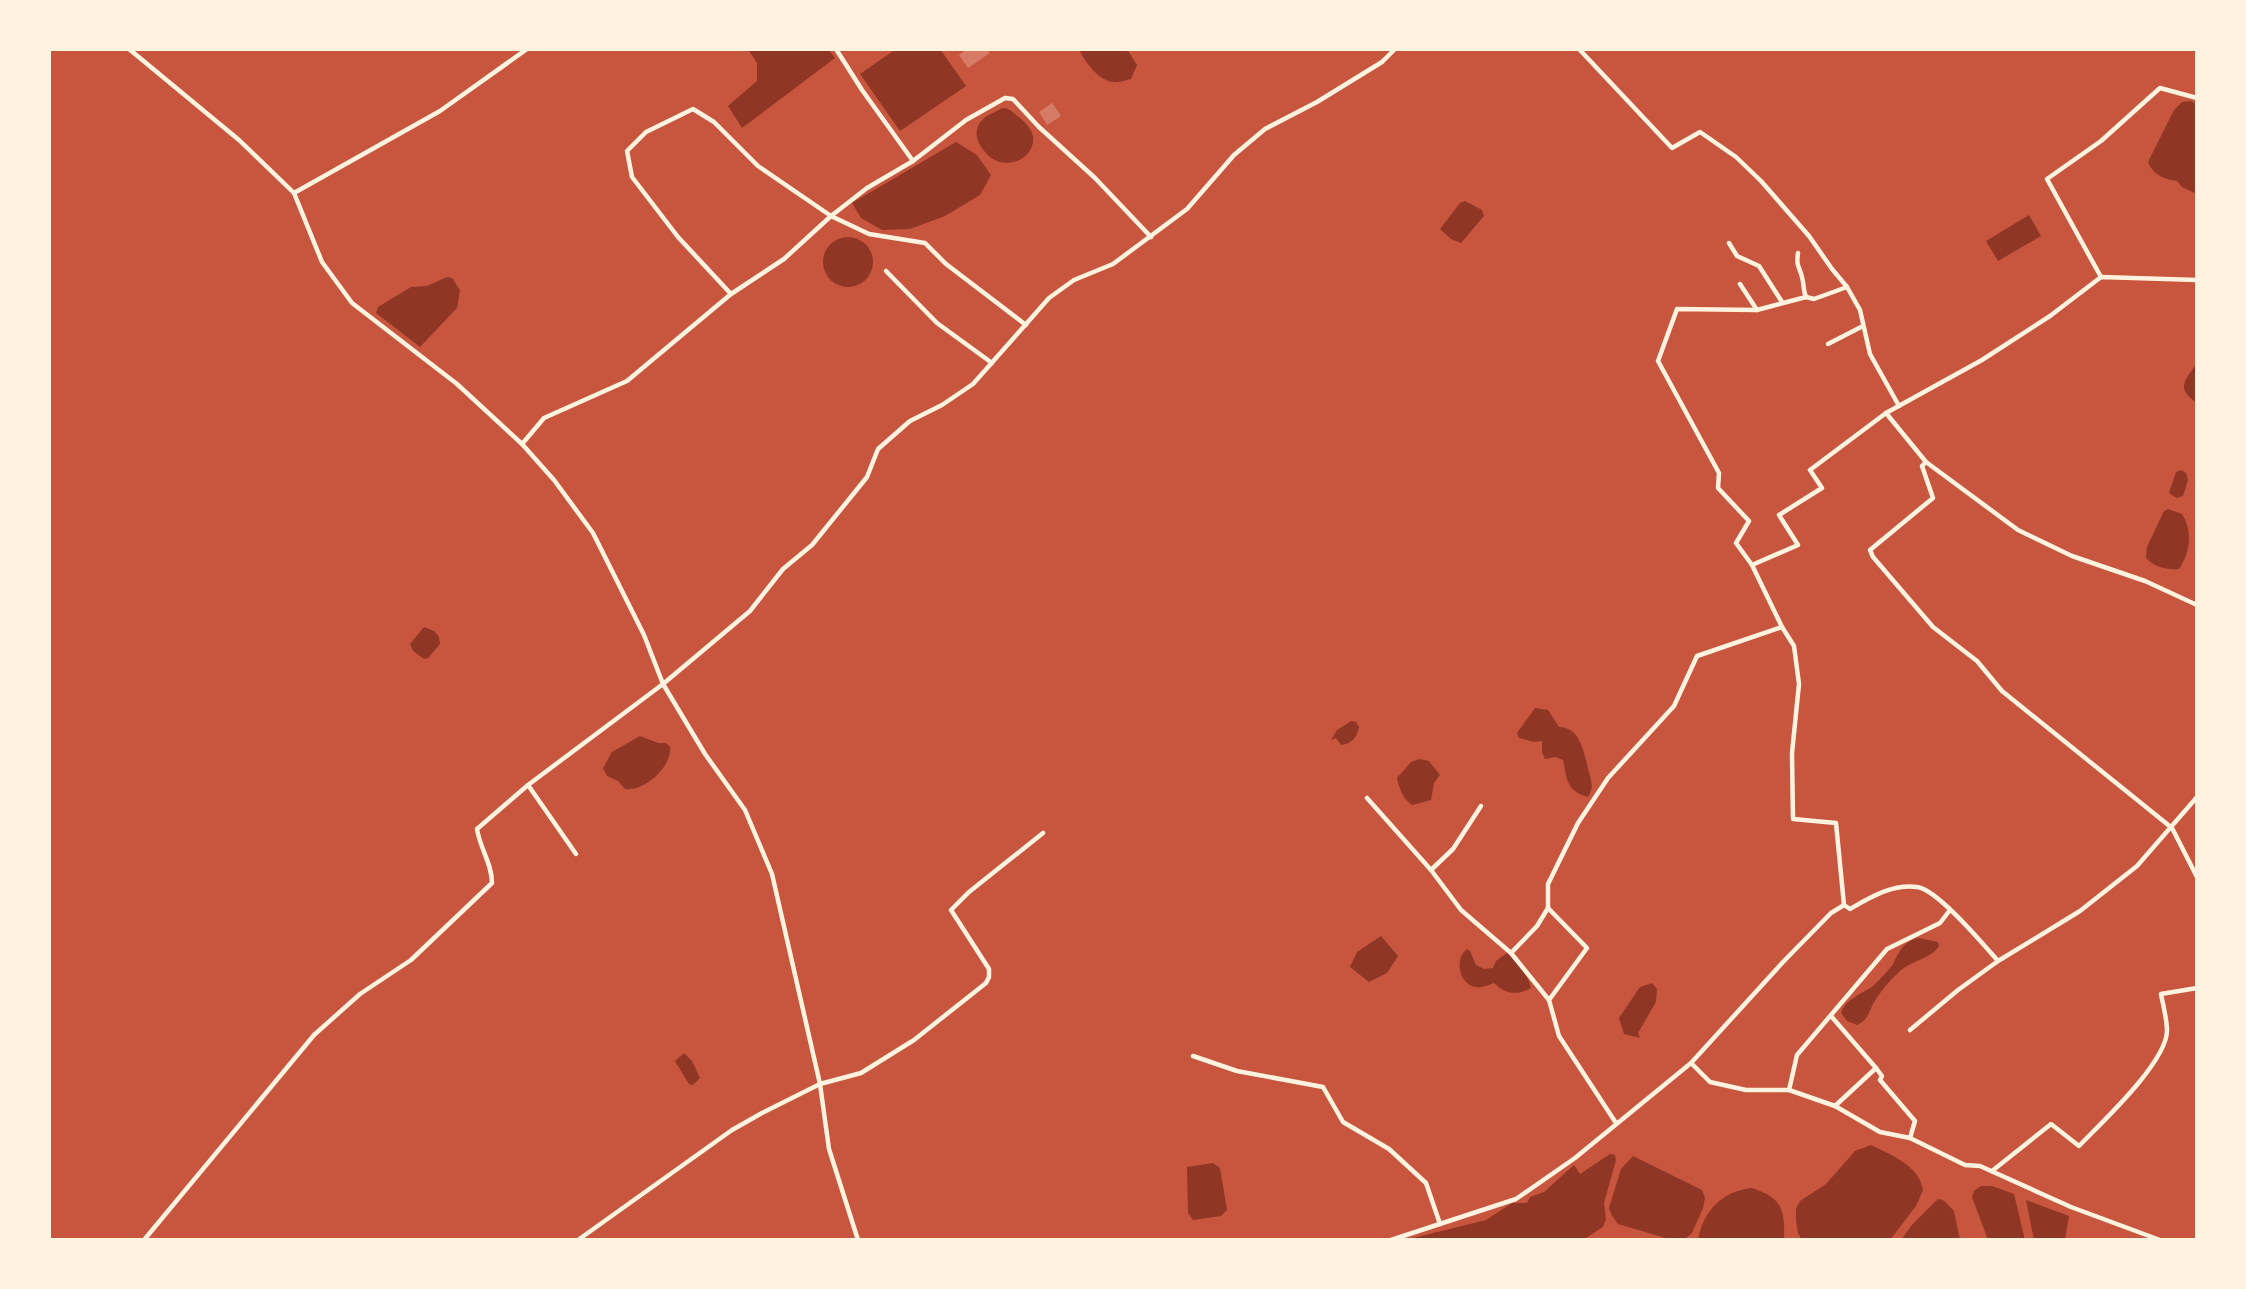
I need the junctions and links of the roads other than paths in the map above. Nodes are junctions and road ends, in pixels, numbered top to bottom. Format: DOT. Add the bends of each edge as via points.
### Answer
graph roads {
  1 [pos="128,49"];
  2 [pos="527,49"];
  3 [pos="836,49"];
  4 [pos="1395,49"];
  5 [pos="1578,49"];
  6 [pos="2197,98"];
  7 [pos="913,161"];
  8 [pos="294,193"];
  9 [pos="831,216"];
  10 [pos="1151,237"];
  11 [pos="1729,243"];
  12 [pos="1798,253"];
  13 [pos="886,271"];
  14 [pos="2101,277"];
  15 [pos="2197,280"];
  16 [pos="1741,284"];
  17 [pos="1847,287"];
  18 [pos="731,294"];
  19 [pos="1806,297"];
  20 [pos="1782,302"];
  21 [pos="1757,310"];
  22 [pos="1026,325"];
  23 [pos="1863,326"];
  24 [pos="1828,344"];
  25 [pos="992,363"];
  26 [pos="1899,406"];
  27 [pos="1886,412"];
  28 [pos="522,444"];
  29 [pos="1926,461"];
  30 [pos="1752,565"];
  31 [pos="2197,605"];
  32 [pos="1782,627"];
  33 [pos="663,684"];
  34 [pos="528,785"];
  35 [pos="2197,797"];
  36 [pos="1367,798"];
  37 [pos="1481,806"];
  38 [pos="2172,828"];
  39 [pos="1043,833"];
  40 [pos="576,854"];
  41 [pos="1432,870"];
  42 [pos="2197,877"];
  43 [pos="1844,905"];
  44 [pos="1548,908"];
  45 [pos="1950,910"];
  46 [pos="1511,953"];
  47 [pos="1998,961"];
  48 [pos="2197,988"];
  49 [pos="1549,1000"];
  50 [pos="1831,1016"];
  51 [pos="1910,1030"];
  52 [pos="1193,1056"];
  53 [pos="1691,1063"];
  54 [pos="1876,1068"];
  55 [pos="820,1084"];
  56 [pos="1789,1090"];
  57 [pos="1835,1106"];
  58 [pos="1616,1123"];
  59 [pos="1910,1138"];
  60 [pos="1992,1171"];
  61 [pos="1440,1224"];
  62 [pos="144,1240"];
  63 [pos="578,1240"];
  64 [pos="858,1240"];
  65 [pos="1391,1240"];
  66 [pos="2160,1240"];
  1 -- 8 [label="street" via="239,140"];
  2 -- 8 [label="street" via="440,111"];
  3 -- 7 [label="street"];
  4 -- 10 [label="street" via="1382,62 1265,129 1234,155 1187,209"];
  5 -- 17 [label="street" via="1672,148 1700,132 1736,157 1787,209"];
  6 -- 14 [label="street" via="2160,88 2101,141 2047,180"];
  7 -- 9 [label="street"];
  7 -- 10 [label="street" via="966,120 1013,99"];
  8 -- 28 [label="street" via="322,262 352,303 457,384"];
  9 -- 18 [label="street" via="784,259"];
  9 -- 18 [label="street" via="758,166 714,122 693,108 646,132 627,151 632,177 678,237"];
  9 -- 22 [label="street" via="869,234 925,243"];
  10 -- 22 [label="street" via="1113,264 1074,280 1049,298"];
  11 -- 20 [label="street" via="1737,256 1759,266"];
  12 -- 19 [label="street" via="1796,268"];
  13 -- 25 [label="street" via="937,323"];
  14 -- 15 [label="street"];
  14 -- 26 [label="street" via="2050,316"];
  16 -- 21 [label="street"];
  17 -- 19 [label="street" via="1814,299"];
  17 -- 23 [label="street"];
  18 -- 28 [label="street" via="627,381 544,418"];
  19 -- 20 [label="street"];
  20 -- 21 [label="street"];
  21 -- 30 [label="street" via="1677,309 1658,361 1719,473 1718,488 1749,521 1735,543"];
  22 -- 25 [label="street"];
  23 -- 24 [label="street"];
  23 -- 26 [label="street" via="1870,354"];
  25 -- 33 [label="street" via="973,384 910,421 878,449 867,477 812,545 783,569 750,611"];
  26 -- 27 [label="street"];
  27 -- 29 [label="street"];
  27 -- 30 [label="street" via="1810,470 1822,488 1779,515 1798,545"];
  28 -- 33 [label="street" via="593,533"];
  29 -- 31 [label="street" via="2018,530"];
  29 -- 38 [label="street" via="1922,466 1933,498 1870,550 1873,557 1933,627 1977,661 2002,691"];
  30 -- 32 [label="street"];
  32 -- 43 [label="street" via="1794,646 1799,684 1792,753 1793,818 1836,823"];
  32 -- 44 [label="street" via="1698,656 1674,706 1608,778 1578,822 1548,884"];
  33 -- 34 [label="street"];
  33 -- 55 [label="street" via="745,810 772,874"];
  34 -- 40 [label="street"];
  34 -- 62 [label="street" via="478,829 479,843 492,868 492,883 411,960 360,994 314,1035"];
  35 -- 38 [label="street"];
  36 -- 41 [label="street"];
  37 -- 41 [label="street" via="1453,849"];
  38 -- 42 [label="street"];
  38 -- 47 [label="street" via="2137,866 2080,911"];
  39 -- 55 [label="street" via="968,891 951,910 989,969 986,983 914,1040 861,1073"];
  41 -- 46 [label="street" via="1461,910"];
  43 -- 45 [label="street" via="1850,909 1899,887 1921,887"];
  43 -- 53 [label="street" via="1831,913"];
  44 -- 46 [label="street"];
  44 -- 49 [label="street" via="1587,947"];
  45 -- 47 [label="street"];
  45 -- 50 [label="street" via="1940,923 1887,949"];
  46 -- 49 [label="street"];
  47 -- 51 [label="street"];
  48 -- 60 [label="street" via="2161,994 2167,1031 2163,1049 2079,1146 2051,1124"];
  49 -- 58 [label="street" via="1559,1036"];
  50 -- 54 [label="street"];
  50 -- 56 [label="street" via="1797,1055"];
  52 -- 61 [label="street" via="1237,1071 1323,1087 1343,1122 1389,1149 1426,1183"];
  53 -- 56 [label="street" via="1710,1082 1746,1090"];
  53 -- 58 [label="street"];
  54 -- 57 [label="street"];
  54 -- 59 [label="street" via="1880,1080 1914,1121"];
  55 -- 63 [label="street" via="732,1130"];
  55 -- 64 [label="street" via="830,1149"];
  56 -- 57 [label="street"];
  57 -- 59 [label="street" via="1880,1132"];
  58 -- 61 [label="street" via="1516,1199"];
  59 -- 60 [label="street" via="1965,1165"];
  60 -- 66 [label="street"];
  61 -- 65 [label="street"];
}
